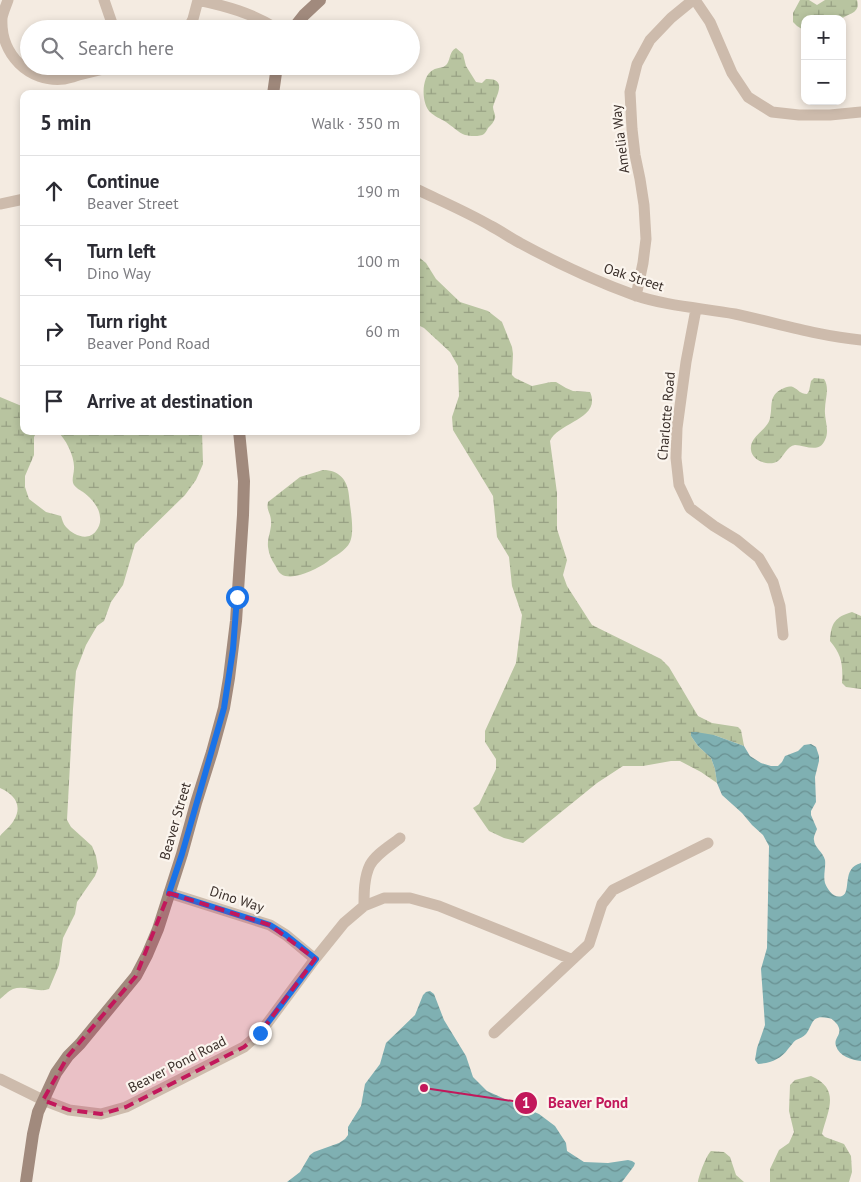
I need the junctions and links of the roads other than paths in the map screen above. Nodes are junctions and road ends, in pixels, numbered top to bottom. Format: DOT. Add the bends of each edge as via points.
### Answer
graph roads {
  1 [pos="8,0"];
  2 [pos="104,0"];
  3 [pos="198,0"];
  4 [pos="320,0"];
  5 [pos="694,0"];
  6 [pos="111,20"];
  7 [pos="192,20"];
  8 [pos="261,20"];
  9 [pos="300,20"];
  10 [pos="20,67"];
  11 [pos="36,75"];
  12 [pos="79,75"];
  13 [pos="276,75"];
  14 [pos="274,90"];
  15 [pos="861,112"];
  16 [pos="420,190"];
  17 [pos="20,200"];
  18 [pos="0,204"];
  19 [pos="636,296"];
  20 [pos="696,308"];
  21 [pos="861,340"];
  22 [pos="239,435"];
  23 [pos="783,635"];
  24 [pos="400,838"];
  25 [pos="708,843"];
  26 [pos="169,893"];
  27 [pos="364,906"];
  28 [pos="316,959"];
  29 [pos="571,960"];
  30 [pos="494,1033"];
  31 [pos="0,1079"];
  32 [pos="43,1100"];
  33 [pos="26,1182"];
  1 -- 10 [label="street" via="2,18 2,32 12,58"];
  2 -- 6 [label="street"];
  3 -- 7 [label="street"];
  3 -- 8 [label="street" via="229,7"];
  4 -- 9 [label="street"];
  5 -- 15 [label="street" via="710,22 732,73 748,97 772,112 799,115"];
  5 -- 19 [label="street, Amelia Way" via="650,40 637,64 630,92 634,155 644,206 646,239"];
  11 -- 12 [label="street" via="63,79"];
  13 -- 14 [label="street"];
  16 -- 19 [label="street, Oak Street" via="554,260"];
  17 -- 18 [label="street"];
  19 -- 20 [label="street, Oak Street"];
  20 -- 21 [label="street, Oak Street"];
  20 -- 23 [label="street, Charlotte Road" via="677,428 678,485 690,508 759,558 774,582"];
  22 -- 26 [label="street, Beaver Street" via="244,481 243,515 229,678 212,752"];
  24 -- 27 [label="street" via="370,865 364,885"];
  25 -- 29 [label="street" via="613,890 602,904 589,944"];
  26 -- 28 [label="street, Dino Way" via="270,925"];
  26 -- 32 [label="street, Beaver Street" via="154,938 136,976 68,1056"];
  27 -- 28 [label="street, Beaver Pond Road" via="344,923"];
  27 -- 29 [label="street" via="384,898 410,898 439,906"];
  28 -- 32 [label="street, Beaver Pond Road" via="260,1033 244,1047 126,1106 101,1114 69,1110"];
  29 -- 30 [label="street"];
  31 -- 32 [label="street, Beaver Pond Road"];
  32 -- 33 [label="street, Beaver Street" via="33,1134"];
}
